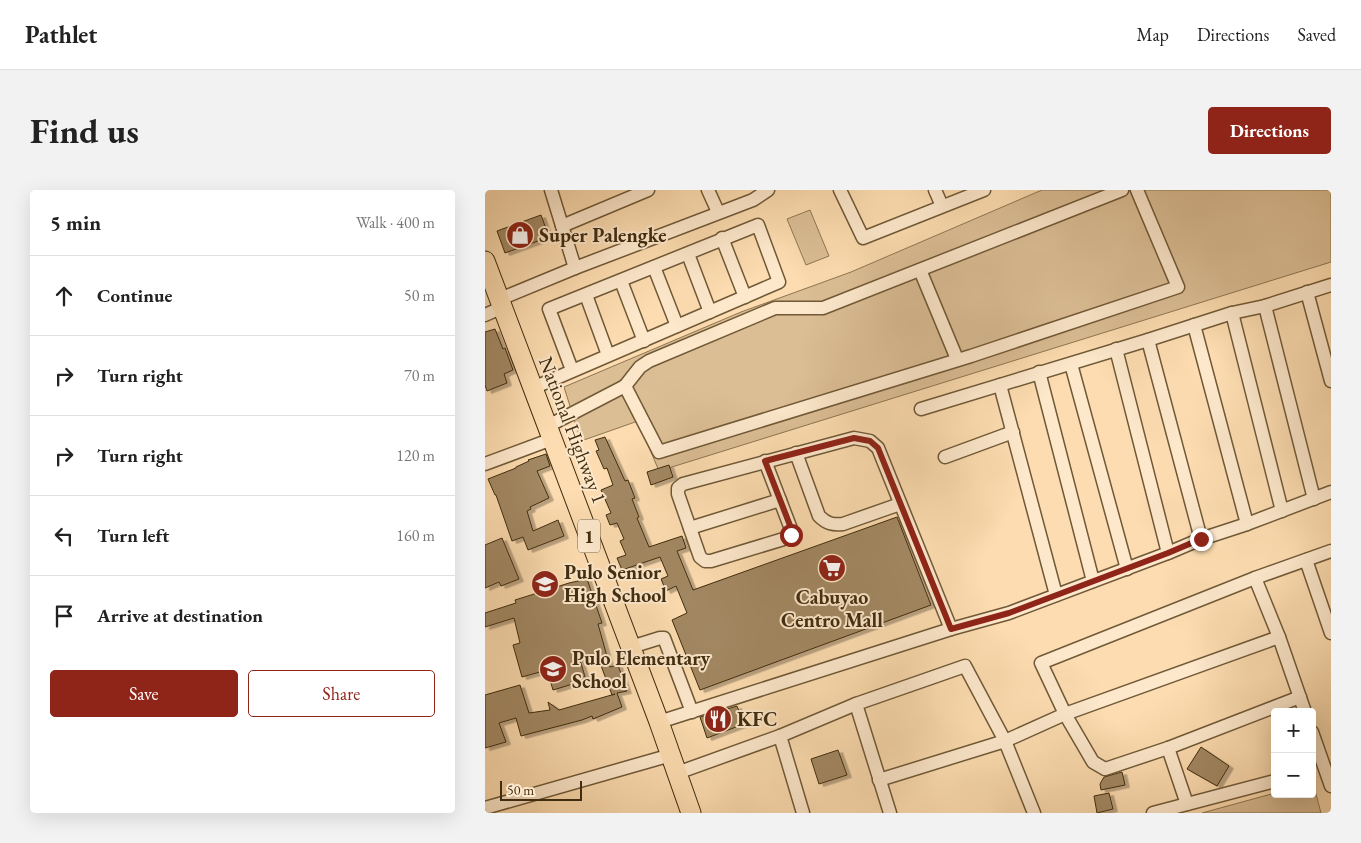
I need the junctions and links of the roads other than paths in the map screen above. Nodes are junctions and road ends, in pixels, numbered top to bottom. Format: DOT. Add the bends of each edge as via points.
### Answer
graph roads {
  1 [pos="551,190"];
  2 [pos="611,190"];
  3 [pos="648,190"];
  4 [pos="708,190"];
  5 [pos="768,190"];
  6 [pos="935,190"];
  7 [pos="1122,190"];
  8 [pos="1137,190"];
  9 [pos="981,191"];
  10 [pos="846,192"];
  11 [pos="616,202"];
  12 [pos="942,206"];
  13 [pos="719,212"];
  14 [pos="562,226"];
  15 [pos="722,238"];
  16 [pos="688,254"];
  17 [pos="485,260"];
  18 [pos="654,267"];
  19 [pos="575,268"];
  20 [pos="920,270"];
  21 [pos="621,281"];
  22 [pos="1331,284"];
  23 [pos="1307,292"];
  24 [pos="586,295"];
  25 [pos="745,296"];
  26 [pos="501,303"];
  27 [pos="1265,306"];
  28 [pos="710,312"];
  29 [pos="1232,313"];
  30 [pos="485,314"];
  31 [pos="1194,325"];
  32 [pos="677,326"];
  33 [pos="1148,340"];
  34 [pos="643,341"];
  35 [pos="1116,349"];
  36 [pos="608,356"];
  37 [pos="957,359"];
  38 [pos="1071,364"];
  39 [pos="572,370"];
  40 [pos="1039,372"];
  41 [pos="1331,381"];
  42 [pos="1000,384"];
  43 [pos="625,386"];
  44 [pos="533,388"];
  45 [pos="921,409"];
  46 [pos="1013,432"];
  47 [pos="550,433"];
  48 [pos="796,453"];
  49 [pos="945,457"];
  50 [pos="765,461"];
  51 [pos="485,464"];
  52 [pos="1331,492"];
  53 [pos="1314,499"];
  54 [pos="780,500"];
  55 [pos="901,504"];
  56 [pos="1282,511"];
  57 [pos="1247,524"];
  58 [pos="690,528"];
  59 [pos="1201,539"];
  60 [pos="1331,551"];
  61 [pos="1168,553"];
  62 [pos="1306,560"];
  63 [pos="1127,569"];
  64 [pos="1255,578"];
  65 [pos="1093,582"];
  66 [pos="1056,595"];
  67 [pos="951,629"];
  68 [pos="1331,633"];
  69 [pos="1279,637"];
  70 [pos="631,647"];
  71 [pos="1301,697"];
  72 [pos="856,704"];
  73 [pos="1304,708"];
  74 [pos="692,712"];
  75 [pos="1065,714"];
  76 [pos="659,722"];
  77 [pos="780,736"];
  78 [pos="1005,742"];
  79 [pos="1316,745"];
  80 [pos="1168,748"];
  81 [pos="671,755"];
  82 [pos="1323,769"];
  83 [pos="677,773"];
  84 [pos="879,780"];
  85 [pos="1271,782"];
  86 [pos="1331,786"];
  87 [pos="1187,804"];
  88 [pos="485,808"];
  89 [pos="691,813"];
  90 [pos="803,813"];
  91 [pos="890,813"];
  92 [pos="1034,813"];
  93 [pos="1153,813"];
  1 -- 14 [label="street"];
  2 -- 11 [label="street"];
  3 -- 11 [label="street"];
  4 -- 13 [label="street"];
  5 -- 13 [label="street" via="753,200"];
  6 -- 12 [label="street"];
  7 -- 20 [label="street"];
  8 -- 37 [label="street" via="1178,286"];
  9 -- 12 [label="street"];
  10 -- 12 [label="street" via="863,238"];
  11 -- 14 [label="street"];
  13 -- 19 [label="street"];
  14 -- 19 [label="street"];
  15 -- 16 [label="street"];
  15 -- 25 [label="street"];
  15 -- 25 [label="street" via="758,225 779,282"];
  16 -- 18 [label="street"];
  16 -- 28 [label="street"];
  17 -- 26 [label="highway, National Highway 1 / 1"];
  18 -- 21 [label="street"];
  18 -- 32 [label="street"];
  19 -- 26 [label="street"];
  20 -- 37 [label="street"];
  20 -- 43 [label="street" via="823,308 775,308 649,361"];
  21 -- 24 [label="street"];
  21 -- 34 [label="street"];
  22 -- 23 [label="street"];
  23 -- 27 [label="street"];
  23 -- 41 [label="street"];
  24 -- 36 [label="street"];
  24 -- 39 [label="street" via="549,309"];
  25 -- 28 [label="street"];
  26 -- 30 [label="street"];
  26 -- 44 [label="highway, National Highway 1 / 1"];
  27 -- 29 [label="street"];
  27 -- 53 [label="street"];
  28 -- 32 [label="street"];
  29 -- 31 [label="street"];
  29 -- 56 [label="street"];
  31 -- 33 [label="street"];
  31 -- 57 [label="street"];
  32 -- 34 [label="street"];
  33 -- 35 [label="street"];
  33 -- 59 [label="street"];
  34 -- 36 [label="street"];
  35 -- 38 [label="street"];
  35 -- 61 [label="street"];
  36 -- 39 [label="street"];
  37 -- 43 [label="street" via="659,452"];
  38 -- 40 [label="street"];
  38 -- 63 [label="street"];
  39 -- 44 [label="street"];
  40 -- 42 [label="street"];
  40 -- 65 [label="street"];
  42 -- 45 [label="street"];
  42 -- 46 [label="street"];
  43 -- 47 [label="street"];
  44 -- 47 [label="highway, National Highway 1 / 1"];
  46 -- 49 [label="street"];
  46 -- 66 [label="street"];
  47 -- 51 [label="street"];
  47 -- 70 [label="highway, National Highway 1 / 1"];
  48 -- 50 [label="street"];
  48 -- 55 [label="street" via="854,438 870,441 878,448"];
  48 -- 55 [label="street" via="819,516 826,523 843,524"];
  50 -- 54 [label="street"];
  50 -- 58 [label="street" via="678,488"];
  52 -- 53 [label="street"];
  53 -- 56 [label="street"];
  54 -- 58 [label="street"];
  54 -- 58 [label="street" via="791,528 791,535 787,538 705,561 700,557"];
  55 -- 67 [label="street"];
  56 -- 57 [label="street"];
  57 -- 59 [label="street"];
  59 -- 61 [label="street"];
  60 -- 62 [label="street"];
  61 -- 63 [label="street"];
  62 -- 64 [label="street"];
  62 -- 68 [label="street"];
  63 -- 65 [label="street"];
  64 -- 69 [label="street"];
  64 -- 75 [label="street" via="1041,663"];
  65 -- 66 [label="street"];
  66 -- 67 [label="street" via="1009,613"];
  67 -- 74 [label="street"];
  69 -- 71 [label="street"];
  69 -- 75 [label="street"];
  70 -- 74 [label="street" via="664,638"];
  70 -- 76 [label="highway, National Highway 1 / 1"];
  71 -- 73 [label="street"];
  71 -- 80 [label="street"];
  72 -- 77 [label="street"];
  72 -- 78 [label="street" via="965,666"];
  72 -- 84 [label="street"];
  74 -- 76 [label="street"];
  75 -- 78 [label="street"];
  75 -- 80 [label="street" via="1093,762 1105,769"];
  76 -- 81 [label="highway, National Highway 1 / 1"];
  77 -- 83 [label="street"];
  77 -- 90 [label="street"];
  78 -- 84 [label="street"];
  78 -- 92 [label="street"];
  79 -- 82 [label="street"];
  80 -- 87 [label="street"];
  81 -- 83 [label="highway, National Highway 1 / 1"];
  81 -- 88 [label="street"];
  82 -- 86 [label="street"];
  83 -- 89 [label="highway, National Highway 1 / 1"];
  84 -- 91 [label="street"];
  85 -- 87 [label="street"];
  87 -- 93 [label="street"];
}
